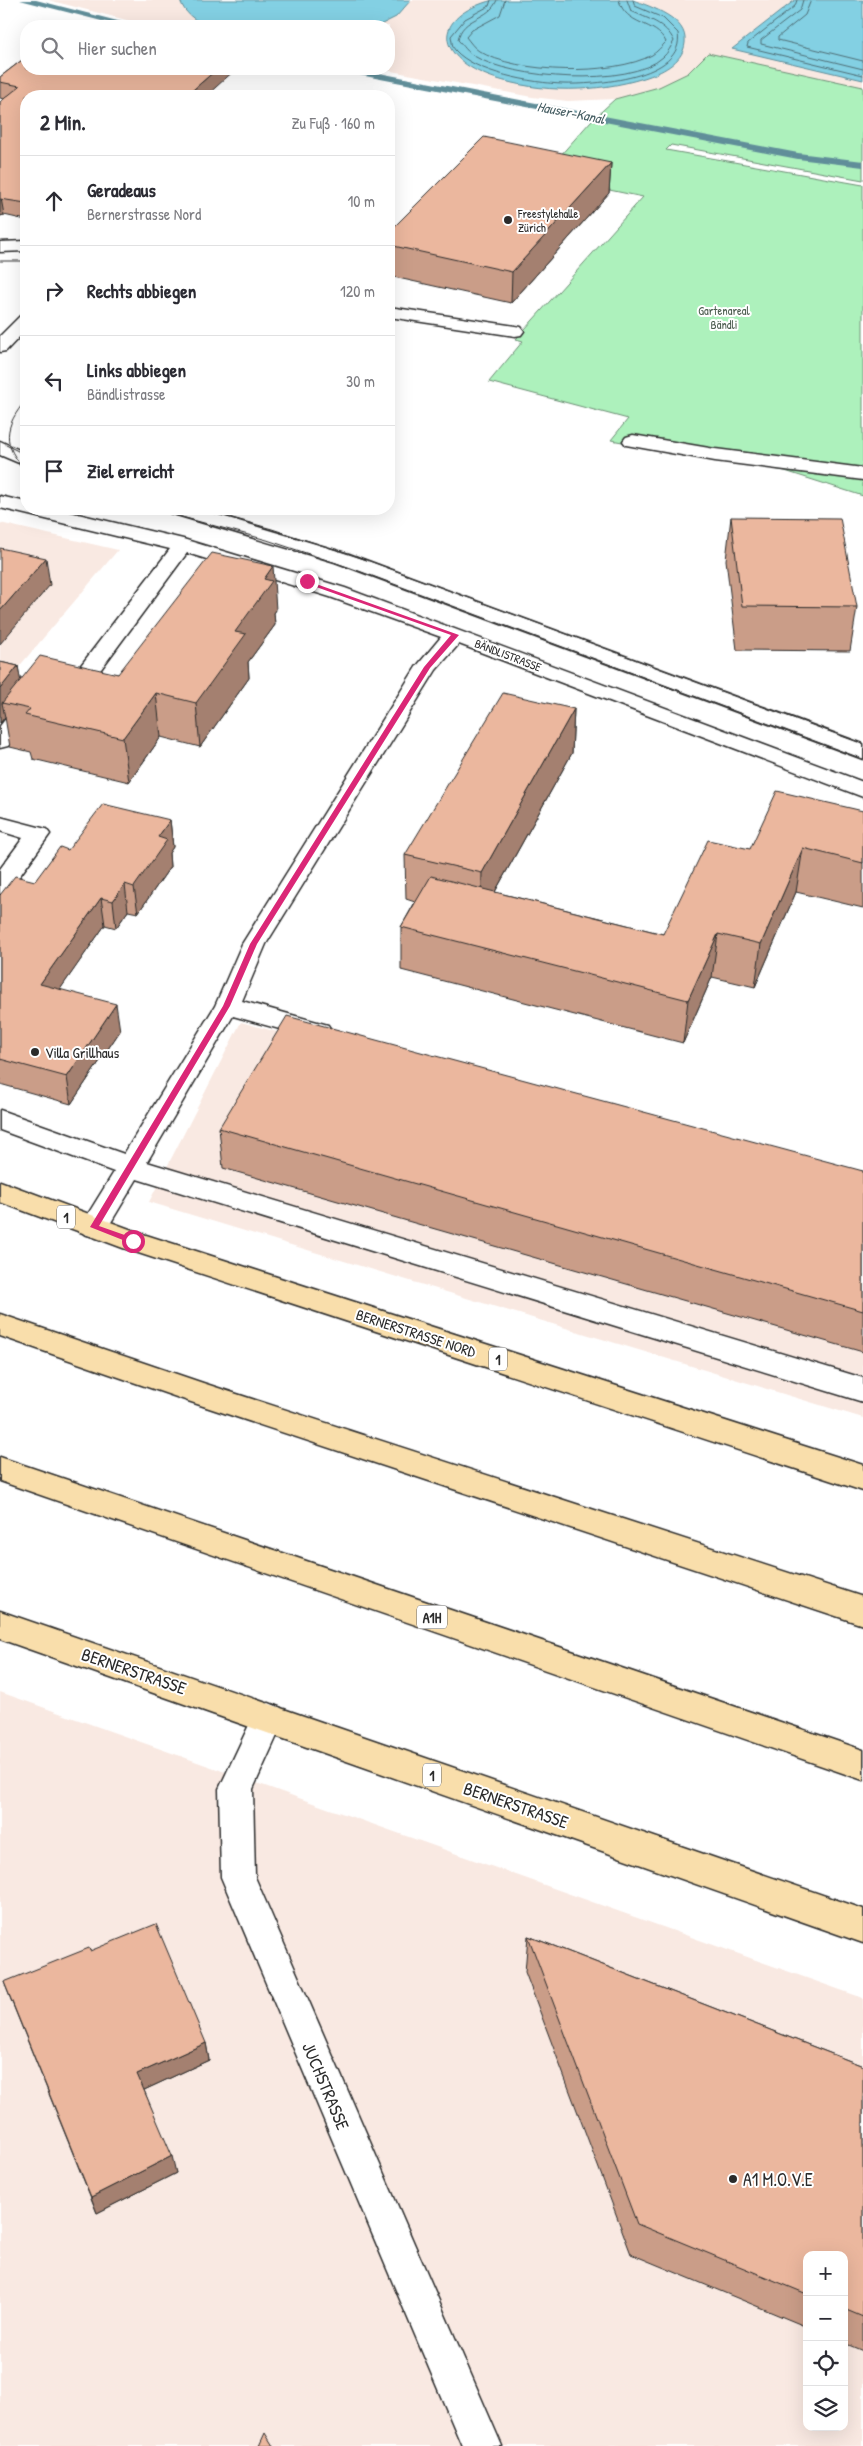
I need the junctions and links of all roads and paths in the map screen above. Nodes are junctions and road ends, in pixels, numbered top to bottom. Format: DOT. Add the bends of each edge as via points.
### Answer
graph roads {
  1 [pos="20,246"];
  2 [pos="0,247"];
  3 [pos="395,313"];
  4 [pos="20,326"];
  5 [pos="515,331"];
  6 [pos="0,347"];
  7 [pos="633,441"];
  8 [pos="0,447"];
  9 [pos="20,457"];
  10 [pos="863,474"];
  11 [pos="0,502"];
  12 [pos="20,507"];
  13 [pos="56,515"];
  14 [pos="198,515"];
  15 [pos="183,545"];
  16 [pos="455,635"];
  17 [pos="0,741"];
  18 [pos="863,752"];
  19 [pos="863,790"];
  20 [pos="0,824"];
  21 [pos="0,886"];
  22 [pos="227,1006"];
  23 [pos="346,1038"];
  24 [pos="0,1120"];
  25 [pos="130,1167"];
  26 [pos="0,1191"];
  27 [pos="94,1227"];
  28 [pos="0,1325"];
  29 [pos="863,1390"];
  30 [pos="0,1469"];
  31 [pos="863,1478"];
  32 [pos="863,1612"];
  33 [pos="0,1625"];
  34 [pos="269,1718"];
  35 [pos="863,1764"];
  36 [pos="863,1926"];
  37 [pos="482,2446"];
  1 -- 2 [label="street"];
  3 -- 5 [label="street"];
  4 -- 6 [label="street"];
  7 -- 10 [label="street"];
  8 -- 9 [label="street"];
  11 -- 12 [label="street"];
  13 -- 15 [label="street, BÄNDLISTRASSE"];
  14 -- 18 [label="street" via="342,558"];
  15 -- 16 [label="street, BÄNDLISTRASSE" via="307,581"];
  15 -- 17 [label="street" via="79,683 44,685"];
  16 -- 19 [label="street, BÄNDLISTRASSE"];
  16 -- 22 [label="street" via="427,667 254,944"];
  20 -- 21 [label="street" via="38,834"];
  22 -- 23 [label="street"];
  22 -- 25 [label="street"];
  24 -- 25 [label="street"];
  25 -- 27 [label="street"];
  25 -- 29 [label="street"];
  26 -- 27 [label="main road, BERNERSTRASSE NORD / 1"];
  27 -- 31 [label="main road, BERNERSTRASSE NORD / 1"];
  28 -- 32 [label="main road"];
  30 -- 35 [label="main road, A1H"];
  33 -- 34 [label="main road, BERNERSTRASSE / 1"];
  34 -- 36 [label="main road, BERNERSTRASSE / 1"];
  34 -- 37 [label="street, JUCHSTRASSE" via="236,1789 238,1877"];
}
